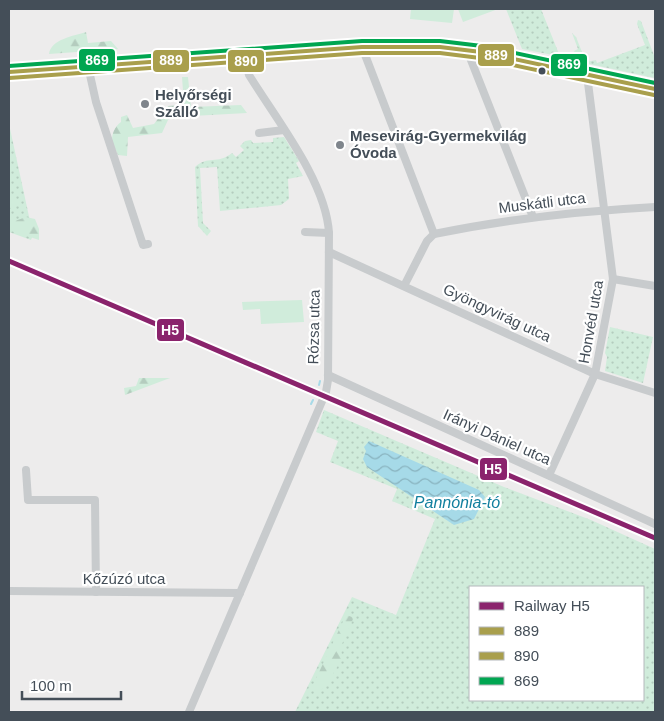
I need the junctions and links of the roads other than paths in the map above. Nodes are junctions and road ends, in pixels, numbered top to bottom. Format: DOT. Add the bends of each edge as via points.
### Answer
graph roads {
  1 [pos="362,47"];
  2 [pos="467,50"];
  3 [pos="244,56"];
  4 [pos="88,66"];
  5 [pos="9,72"];
  6 [pos="587,75"];
  7 [pos="655,89"];
  8 [pos="284,130"];
  9 [pos="259,133"];
  10 [pos="655,207"];
  11 [pos="604,210"];
  12 [pos="533,217"];
  13 [pos="305,232"];
  14 [pos="329,233"];
  15 [pos="434,234"];
  16 [pos="148,244"];
  17 [pos="329,252"];
  18 [pos="614,279"];
  19 [pos="404,286"];
  20 [pos="655,286"];
  21 [pos="595,374"];
  22 [pos="328,375"];
  23 [pos="655,392"];
  24 [pos="26,470"];
  25 [pos="549,475"];
  26 [pos="655,524"];
  27 [pos="9,591"];
  28 [pos="96,592"];
  29 [pos="240,593"];
  30 [pos="189,712"];
  1 -- 2 [label="main road"];
  1 -- 3 [label="main road"];
  1 -- 15 [label="street"];
  2 -- 6 [label="main road"];
  2 -- 12 [label="street"];
  3 -- 4 [label="main road"];
  3 -- 8 [label="street, Rózsa utca" via="249,75"];
  4 -- 5 [label="main road"];
  4 -- 16 [label="street" via="96,102 119,160 143,245"];
  6 -- 7 [label="main road"];
  6 -- 11 [label="street, Honvéd utca"];
  8 -- 9 [label="street"];
  8 -- 14 [label="street, Rózsa utca" via="316,184 326,209"];
  10 -- 11 [label="street, Muskátli utca"];
  11 -- 12 [label="street, Muskátli utca"];
  11 -- 18 [label="street, Honvéd utca"];
  12 -- 15 [label="street, Muskátli utca"];
  13 -- 14 [label="street"];
  14 -- 17 [label="street, Rózsa utca"];
  15 -- 19 [label="street" via="427,241"];
  17 -- 19 [label="street, Gyöngyvirág utca"];
  17 -- 22 [label="street, Rózsa utca"];
  18 -- 20 [label="street"];
  18 -- 21 [label="street, Honvéd utca"];
  19 -- 21 [label="street, Gyöngyvirág utca"];
  21 -- 23 [label="street, Gyöngyvirág utca"];
  21 -- 25 [label="street, Honvéd utca"];
  22 -- 25 [label="street, Irányi Dániel utca"];
  22 -- 29 [label="street, Rózsa utca" via="326,392"];
  24 -- 28 [label="street" via="28,500 95,500"];
  25 -- 26 [label="street, Irányi Dániel utca"];
  27 -- 28 [label="street, Kőzúzó utca"];
  28 -- 29 [label="street, Kőzúzó utca"];
  29 -- 30 [label="street, Rózsa utca"];
}
